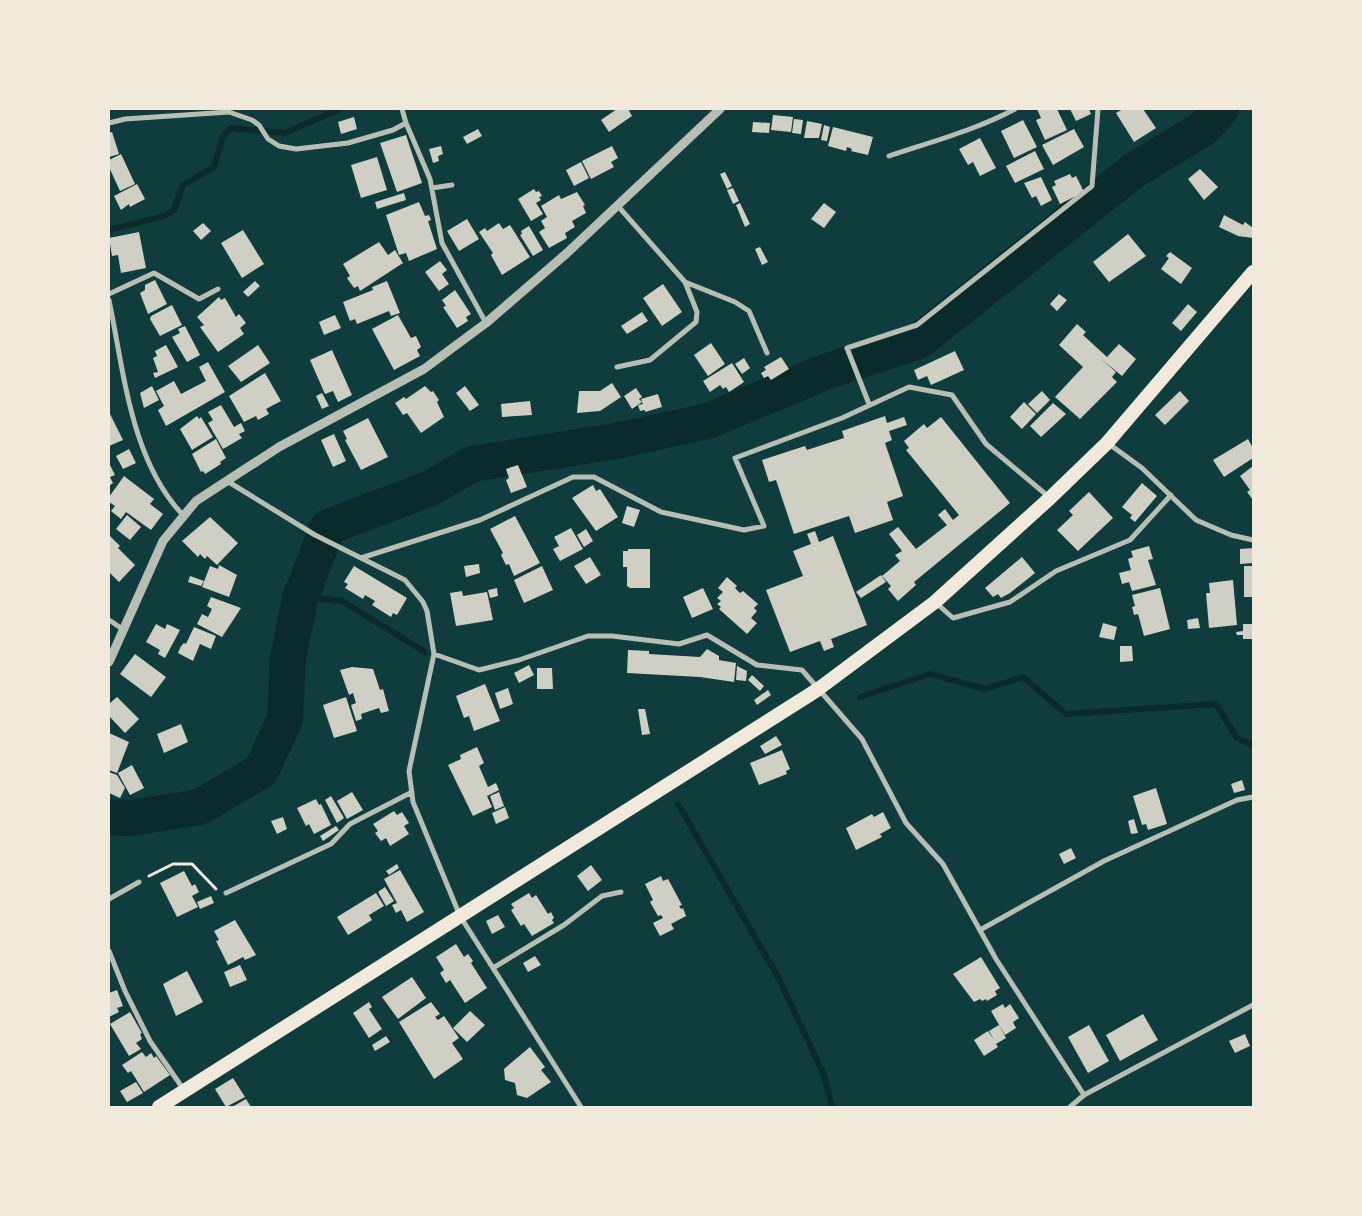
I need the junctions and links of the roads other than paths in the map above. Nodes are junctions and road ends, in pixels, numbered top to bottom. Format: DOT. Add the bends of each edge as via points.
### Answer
graph roads {
  1 [pos="402,109"];
  2 [pos="720,109"];
  3 [pos="1015,109"];
  4 [pos="1098,109"];
  5 [pos="109,123"];
  6 [pos="406,123"];
  7 [pos="888,156"];
  8 [pos="452,185"];
  9 [pos="432,188"];
  10 [pos="617,205"];
  11 [pos="1253,272"];
  12 [pos="685,282"];
  13 [pos="218,289"];
  14 [pos="109,294"];
  15 [pos="199,299"];
  16 [pos="109,300"];
  17 [pos="196,305"];
  18 [pos="486,323"];
  19 [pos="767,352"];
  20 [pos="617,367"];
  21 [pos="869,403"];
  22 [pos="1107,442"];
  23 [pos="227,481"];
  24 [pos="1171,495"];
  25 [pos="1050,498"];
  26 [pos="184,516"];
  27 [pos="1253,540"];
  28 [pos="361,558"];
  29 [pos="935,602"];
  30 [pos="109,620"];
  31 [pos="124,630"];
  32 [pos="434,654"];
  33 [pos="109,662"];
  34 [pos="817,690"];
  35 [pos="412,792"];
  36 [pos="1253,797"];
  37 [pos="139,882"];
  38 [pos="620,892"];
  39 [pos="226,893"];
  40 [pos="109,900"];
  41 [pos="460,916"];
  42 [pos="980,930"];
  43 [pos="109,951"];
  44 [pos="493,968"];
  45 [pos="1253,1005"];
  46 [pos="185,1091"];
  47 [pos="1084,1095"];
  48 [pos="159,1107"];
  49 [pos="581,1107"];
  50 [pos="1070,1107"];
  1 -- 6 [label="street"];
  2 -- 10 [label="street"];
  3 -- 7 [label="street"];
  4 -- 21 [label="street" via="1092,186 917,325 847,348"];
  5 -- 6 [label="street" via="125,119 229,112 252,120 268,139 280,146 296,149 348,143"];
  6 -- 9 [label="street"];
  8 -- 9 [label="street"];
  9 -- 18 [label="street" via="442,243"];
  10 -- 12 [label="street"];
  10 -- 18 [label="street"];
  11 -- 22 [label="highway"];
  12 -- 19 [label="street" via="749,311"];
  12 -- 20 [label="street" via="697,312 696,322 650,360"];
  13 -- 15 [label="street"];
  14 -- 15 [label="street" via="154,273"];
  15 -- 17 [label="street"];
  16 -- 26 [label="street" via="136,428 151,470 169,501"];
  18 -- 23 [label="street" via="424,369 279,447"];
  21 -- 25 [label="street" via="909,387 952,396 986,444"];
  21 -- 28 [label="street" via="842,418 735,458 764,526 744,530 661,512 594,477 573,477 480,520"];
  22 -- 24 [label="street"];
  22 -- 25 [label="highway"];
  23 -- 26 [label="street" via="196,501"];
  23 -- 28 [label="street" via="315,535"];
  24 -- 27 [label="street" via="1196,520 1231,535"];
  24 -- 29 [label="street" via="1130,540 1056,571 1010,602 953,618"];
  25 -- 29 [label="highway"];
  26 -- 31 [label="street" via="163,541"];
  28 -- 32 [label="street" via="405,580 423,602"];
  29 -- 34 [label="highway"];
  30 -- 31 [label="street"];
  31 -- 33 [label="street"];
  32 -- 34 [label="street" via="479,670 588,636 679,644 707,635 757,664 802,670"];
  32 -- 35 [label="street" via="408,771"];
  34 -- 41 [label="highway"];
  34 -- 42 [label="street" via="862,739 906,823 943,864"];
  35 -- 39 [label="street" via="350,824 330,844"];
  35 -- 41 [label="street" via="413,802"];
  36 -- 42 [label="street" via="1238,800 1104,861"];
  37 -- 40 [label="street"];
  38 -- 44 [label="street" via="602,896 564,925"];
  41 -- 44 [label="street"];
  41 -- 46 [label="highway"];
  42 -- 47 [label="street"];
  43 -- 46 [label="street" via="150,1041"];
  44 -- 49 [label="street"];
  45 -- 47 [label="street"];
  46 -- 48 [label="highway"];
  47 -- 50 [label="street"];
}
